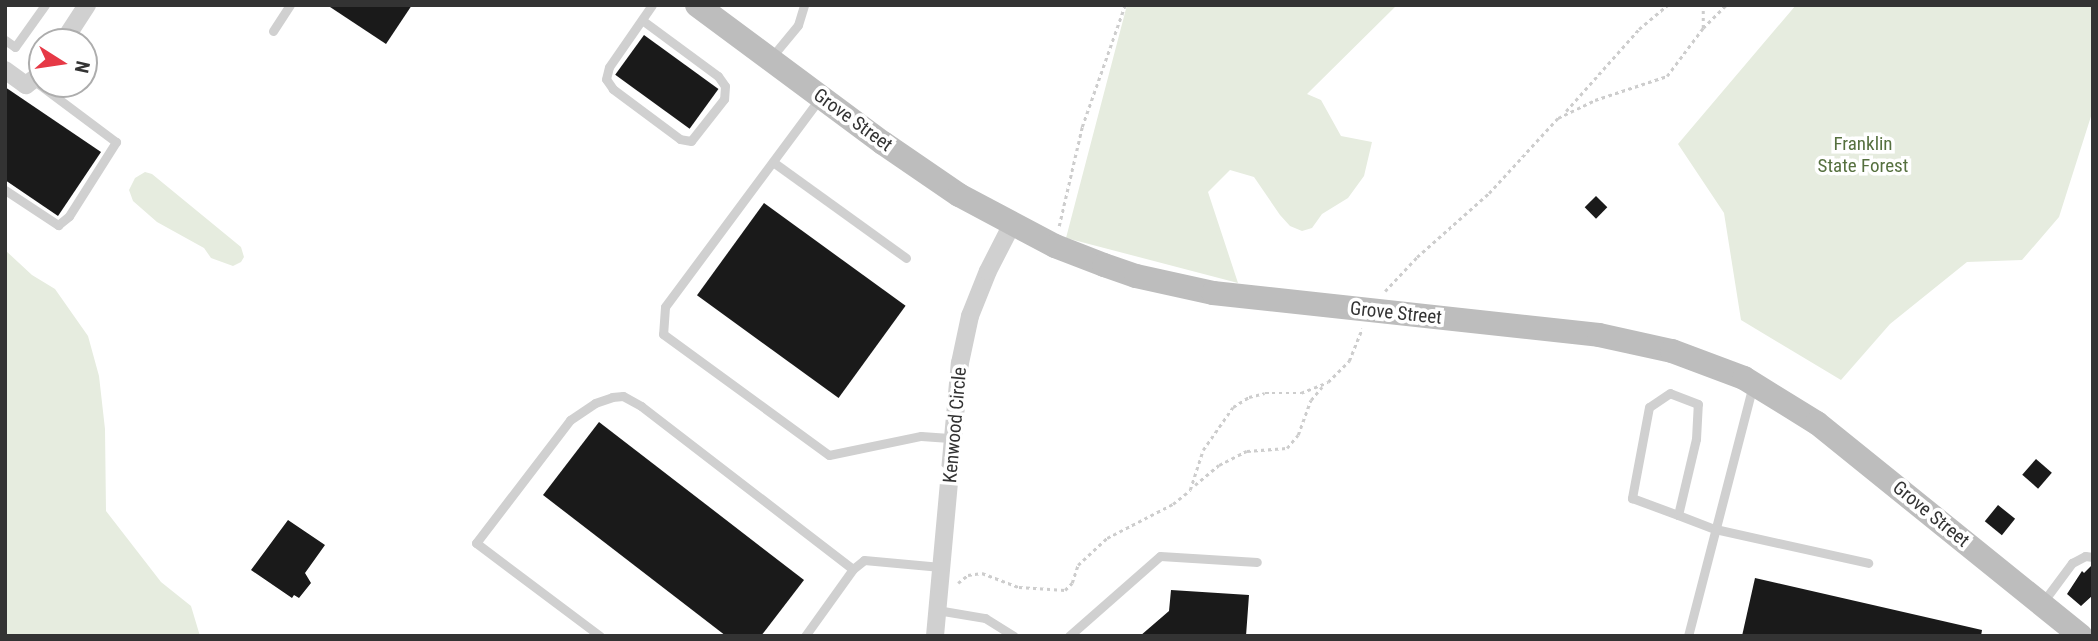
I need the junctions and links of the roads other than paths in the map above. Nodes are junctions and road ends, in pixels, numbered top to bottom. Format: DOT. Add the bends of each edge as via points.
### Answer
graph roads {
  1 [pos="45,5"];
  2 [pos="87,5"];
  3 [pos="290,5"];
  4 [pos="652,5"];
  5 [pos="697,5"];
  6 [pos="804,5"];
  7 [pos="642,20"];
  8 [pos="72,28"];
  9 [pos="273,31"];
  10 [pos="5,40"];
  11 [pos="769,59"];
  12 [pos="5,70"];
  13 [pos="28,84"];
  14 [pos="821,97"];
  15 [pos="63,98"];
  16 [pos="773,162"];
  17 [pos="5,190"];
  18 [pos="1012,224"];
  19 [pos="906,258"];
  20 [pos="1754,383"];
  21 [pos="954,438"];
  22 [pos="1678,515"];
  23 [pos="1715,529"];
  24 [pos="2093,557"];
  25 [pos="1257,562"];
  26 [pos="1868,563"];
  27 [pos="941,567"];
  28 [pos="853,569"];
  29 [pos="2042,604"];
  30 [pos="938,605"];
  31 [pos="600,636"];
  32 [pos="805,636"];
  33 [pos="935,636"];
  34 [pos="1014,636"];
  35 [pos="1069,636"];
  36 [pos="1688,636"];
  37 [pos="2081,636"];
  1 -- 10 [label="lane" via="15,47"];
  2 -- 8 [label="street"];
  3 -- 9 [label="lane"];
  4 -- 7 [label="lane"];
  5 -- 11 [label="main road, Grove Street"];
  6 -- 11 [label="lane" via="798,25"];
  7 -- 7 [label="lane" via="609,67 607,79 613,89 680,139 691,141 724,99 725,86"];
  11 -- 14 [label="main road, Grove Street"];
  12 -- 13 [label="street"];
  14 -- 16 [label="lane"];
  14 -- 18 [label="main road, Grove Street" via="959,195"];
  15 -- 17 [label="lane" via="116,142 69,216 58,225"];
  16 -- 19 [label="lane"];
  16 -- 21 [label="lane" via="665,307 663,334 829,455 921,436"];
  18 -- 20 [label="main road, Grove Street" via="1055,246 1136,276 1182,287 1599,335 1672,351"];
  18 -- 21 [label="street, Kenwood Circle" via="970,316 960,363"];
  20 -- 23 [label="lane"];
  20 -- 29 [label="main road, Grove Street" via="1817,423"];
  21 -- 27 [label="street, Kenwood Circle"];
  22 -- 22 [label="lane" via="1632,498 1649,407 1670,393 1698,404 1696,439"];
  22 -- 23 [label="lane"];
  23 -- 26 [label="lane"];
  23 -- 36 [label="lane"];
  24 -- 29 [label="lane" via="2072,563"];
  25 -- 35 [label="lane" via="1160,556"];
  27 -- 28 [label="lane" via="864,560"];
  27 -- 30 [label="street, Kenwood Circle"];
  28 -- 31 [label="lane" via="641,406 623,396 612,397 570,420 476,543"];
  28 -- 32 [label="lane"];
  29 -- 37 [label="main road, Grove Street"];
  30 -- 33 [label="street, Kenwood Circle"];
  30 -- 34 [label="lane" via="985,618"];
}
